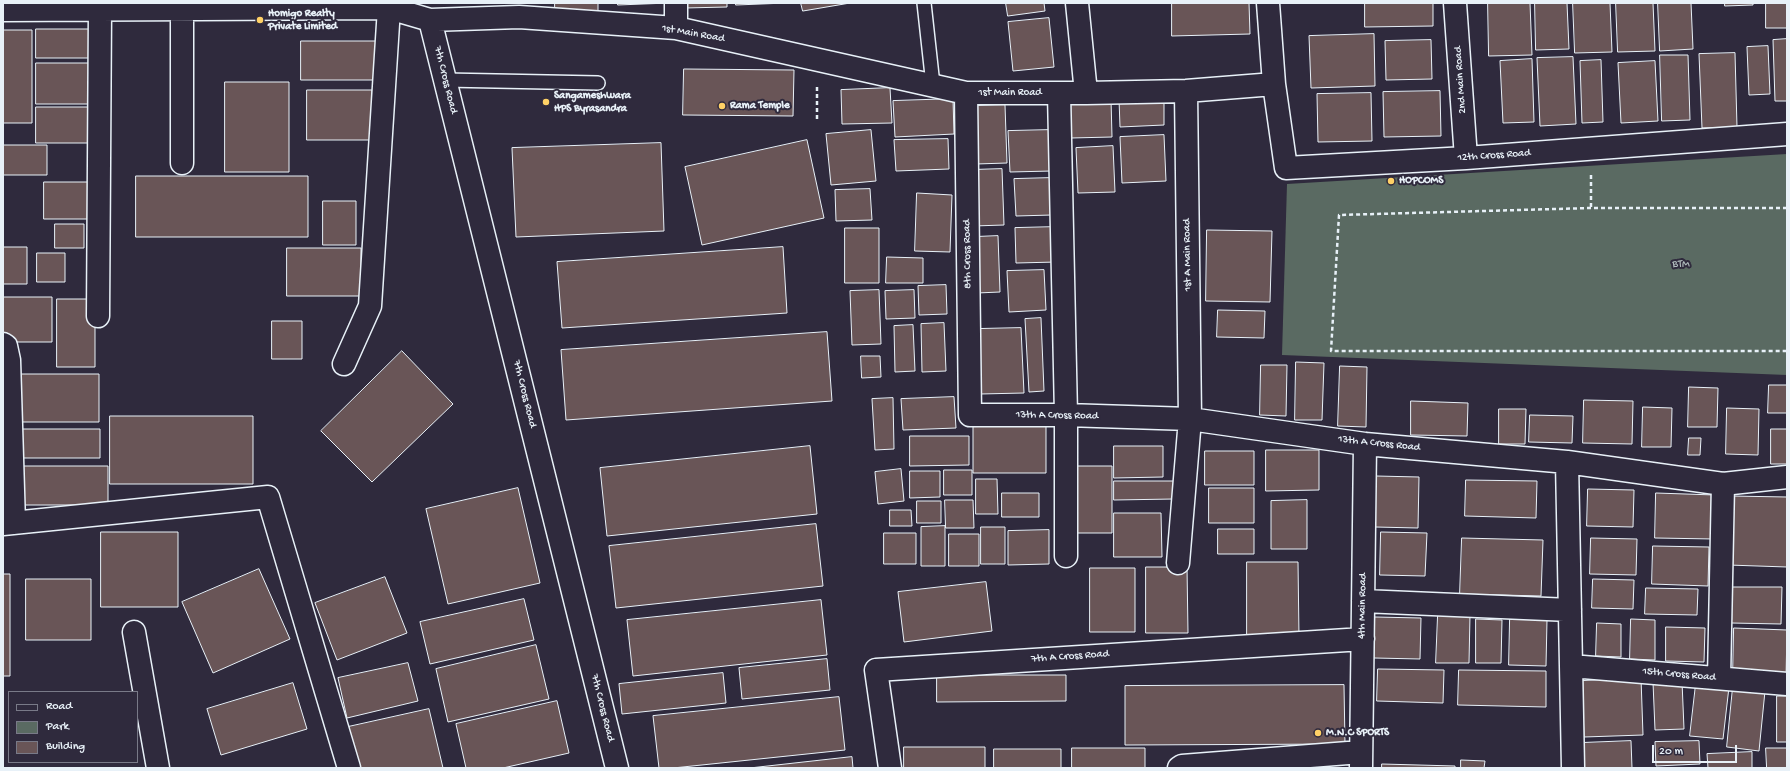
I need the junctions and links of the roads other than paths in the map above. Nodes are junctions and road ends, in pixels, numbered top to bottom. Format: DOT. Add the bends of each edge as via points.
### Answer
graph roads {
  1 [pos="676,3"];
  2 [pos="924,3"];
  3 [pos="1077,3"];
  4 [pos="1268,3"];
  5 [pos="1455,3"];
  6 [pos="5,7"];
  7 [pos="389,8"];
  8 [pos="100,9"];
  9 [pos="182,9"];
  10 [pos="528,10"];
  11 [pos="430,20"];
  12 [pos="676,28"];
  13 [pos="445,80"];
  14 [pos="598,83"];
  15 [pos="1274,84"];
  16 [pos="933,86"];
  17 [pos="1186,91"];
  18 [pos="966,93"];
  19 [pos="1059,93"];
  20 [pos="1086,94"];
  21 [pos="1787,134"];
  22 [pos="1466,158"];
  23 [pos="182,163"];
  24 [pos="98,316"];
  25 [pos="3,344"];
  26 [pos="344,364"];
  27 [pos="970,415"];
  28 [pos="1066,415"];
  29 [pos="1190,419"];
  30 [pos="1365,444"];
  31 [pos="1567,462"];
  32 [pos="1787,478"];
  33 [pos="1723,484"];
  34 [pos="8,524"];
  35 [pos="1066,556"];
  36 [pos="1178,563"];
  37 [pos="1363,601"];
  38 [pos="1570,610"];
  39 [pos="134,632"];
  40 [pos="1363,639"];
  41 [pos="1571,666"];
  42 [pos="1718,678"];
  43 [pos="1787,684"];
  44 [pos="1361,760"];
  45 [pos="158,768"];
  46 [pos="349,768"];
  47 [pos="617,768"];
  48 [pos="890,768"];
  49 [pos="1180,768"];
  50 [pos="1573,768"];
  1 -- 12 [label="street"];
  2 -- 16 [label="lane"];
  3 -- 20 [label="street"];
  4 -- 15 [label="street"];
  5 -- 22 [label="street, 2nd Main Road"];
  6 -- 8 [label="street, 1st Main Road"];
  7 -- 9 [label="street, 1st Main Road"];
  7 -- 11 [label="street, 1st Main Road"];
  7 -- 26 [label="street" via="370,306"];
  8 -- 9 [label="street, 1st Main Road"];
  8 -- 24 [label="street"];
  9 -- 23 [label="street"];
  10 -- 11 [label="street, 1st Main Road"];
  10 -- 12 [label="street, 1st Main Road"];
  11 -- 13 [label="street, 7th Cross Road"];
  12 -- 16 [label="street, 1st Main Road"];
  13 -- 14 [label="lane"];
  13 -- 47 [label="street, 7th Cross Road"];
  15 -- 17 [label="street, 1st Main Road"];
  15 -- 22 [label="street, 12th Cross Road" via="1286,168"];
  16 -- 18 [label="street, 1st Main Road"];
  17 -- 20 [label="street, 1st Main Road"];
  17 -- 29 [label="street, 1st A Main Road"];
  18 -- 19 [label="street, 1st Main Road"];
  18 -- 27 [label="street, 8th Cross Road"];
  19 -- 20 [label="street, 1st Main Road"];
  19 -- 28 [label="street"];
  21 -- 22 [label="street, 12th Cross Road"];
  25 -- 34 [label="street" via="6,346 9,360"];
  27 -- 28 [label="street, 13th A Cross Road"];
  28 -- 29 [label="street, 13th A Cross Road"];
  28 -- 35 [label="street"];
  29 -- 30 [label="street, 13th A Cross Road"];
  29 -- 36 [label="street, 1st A Main Road"];
  30 -- 31 [label="street, 13th A Cross Road"];
  30 -- 37 [label="street, 4th Main Road"];
  31 -- 33 [label="street, 13th A Cross Road"];
  31 -- 38 [label="street"];
  32 -- 33 [label="street, 13th A Cross Road"];
  33 -- 42 [label="street"];
  34 -- 46 [label="street" via="268,497"];
  37 -- 38 [label="street"];
  37 -- 40 [label="street, 4th Main Road"];
  38 -- 41 [label="street"];
  39 -- 45 [label="street"];
  40 -- 44 [label="street, 4th Main Road"];
  40 -- 48 [label="street, 7th A Cross Road" via="876,670"];
  41 -- 42 [label="street, 15th Cross Road"];
  41 -- 50 [label="street"];
  42 -- 43 [label="street, 15th Cross Road"];
  44 -- 49 [label="street"];
}
